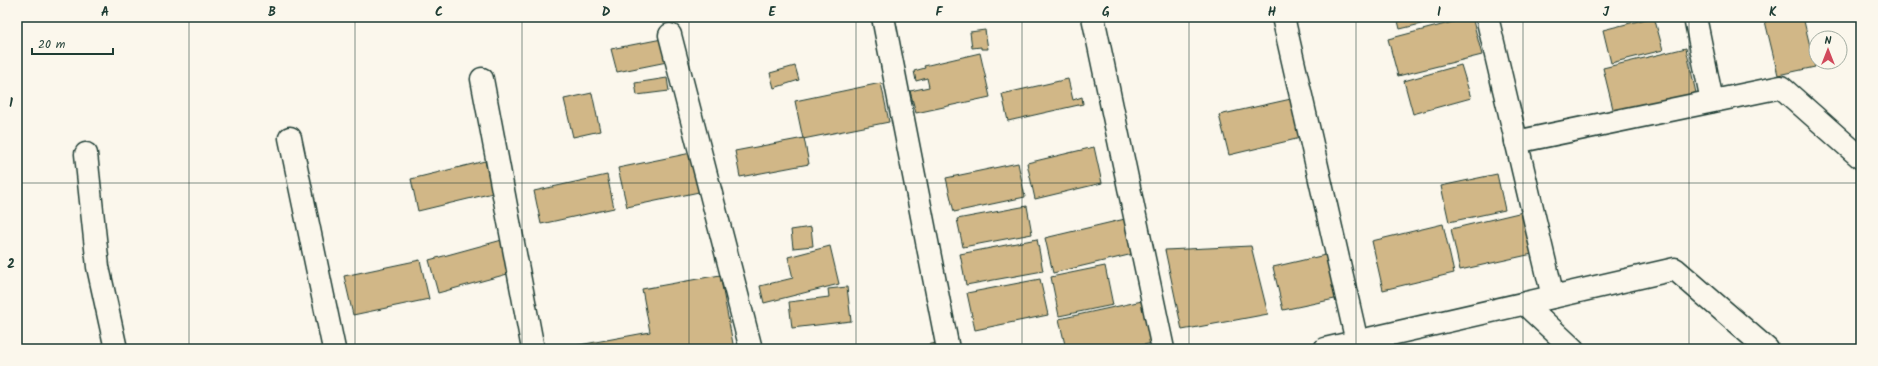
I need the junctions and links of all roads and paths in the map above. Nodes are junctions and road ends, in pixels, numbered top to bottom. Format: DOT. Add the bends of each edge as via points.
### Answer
graph roads {
  1 [pos="883,17"];
  2 [pos="1093,17"];
  3 [pos="1283,17"];
  4 [pos="1487,17"];
  5 [pos="1695,17"];
  6 [pos="670,35"];
  7 [pos="482,79"];
  8 [pos="1712,101"];
  9 [pos="290,138"];
  10 [pos="1516,142"];
  11 [pos="86,154"];
  12 [pos="1861,158"];
  13 [pos="1553,297"];
  14 [pos="1525,304"];
  15 [pos="1357,342"];
  16 [pos="116,349"];
  17 [pos="334,349"];
  18 [pos="533,349"];
  19 [pos="751,349"];
  20 [pos="948,349"];
  21 [pos="1163,349"];
  22 [pos="1325,349"];
  23 [pos="1573,349"];
  24 [pos="1767,349"];
  1 -- 20 [label="street"];
  2 -- 21 [label="street"];
  3 -- 15 [label="street"];
  4 -- 10 [label="street"];
  5 -- 8 [label="street"];
  6 -- 19 [label="street"];
  7 -- 18 [label="street"];
  8 -- 10 [label="street"];
  8 -- 12 [label="street" via="1781,87"];
  9 -- 17 [label="street"];
  10 -- 13 [label="street"];
  11 -- 16 [label="street" via="98,267"];
  13 -- 14 [label="street"];
  13 -- 24 [label="street" via="1675,269"];
  14 -- 15 [label="street"];
  14 -- 23 [label="street"];
  15 -- 22 [label="street"];
}
